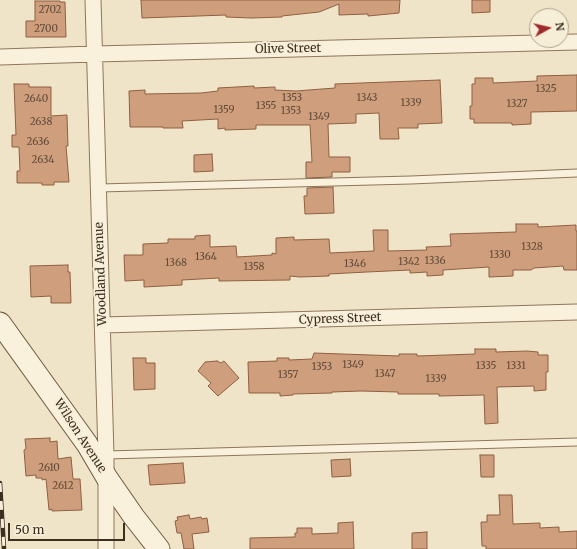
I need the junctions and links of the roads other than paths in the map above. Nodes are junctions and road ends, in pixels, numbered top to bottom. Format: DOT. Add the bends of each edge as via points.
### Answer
graph roads {
  1 [pos="93,0"];
  2 [pos="577,42"];
  3 [pos="94,54"];
  4 [pos="0,57"];
  5 [pos="577,173"];
  6 [pos="99,188"];
  7 [pos="577,312"];
  8 [pos="0,323"];
  9 [pos="103,325"];
  10 [pos="577,442"];
  11 [pos="106,455"];
  12 [pos="107,478"];
  13 [pos="106,549"];
  14 [pos="159,549"];
  1 -- 3 [label="street, Woodland Avenue"];
  2 -- 3 [label="street, Olive Street"];
  3 -- 4 [label="street, Olive Street"];
  3 -- 6 [label="street, Woodland Avenue"];
  5 -- 6 [label="lane"];
  6 -- 9 [label="street, Woodland Avenue"];
  7 -- 9 [label="street, Cypress Street"];
  8 -- 12 [label="street, Wilson Avenue" via="88,444"];
  9 -- 11 [label="street, Woodland Avenue"];
  10 -- 11 [label="lane"];
  11 -- 12 [label="street, Woodland Avenue"];
  12 -- 13 [label="street, Woodland Avenue"];
  12 -- 14 [label="street, Wilson Avenue"];
}
